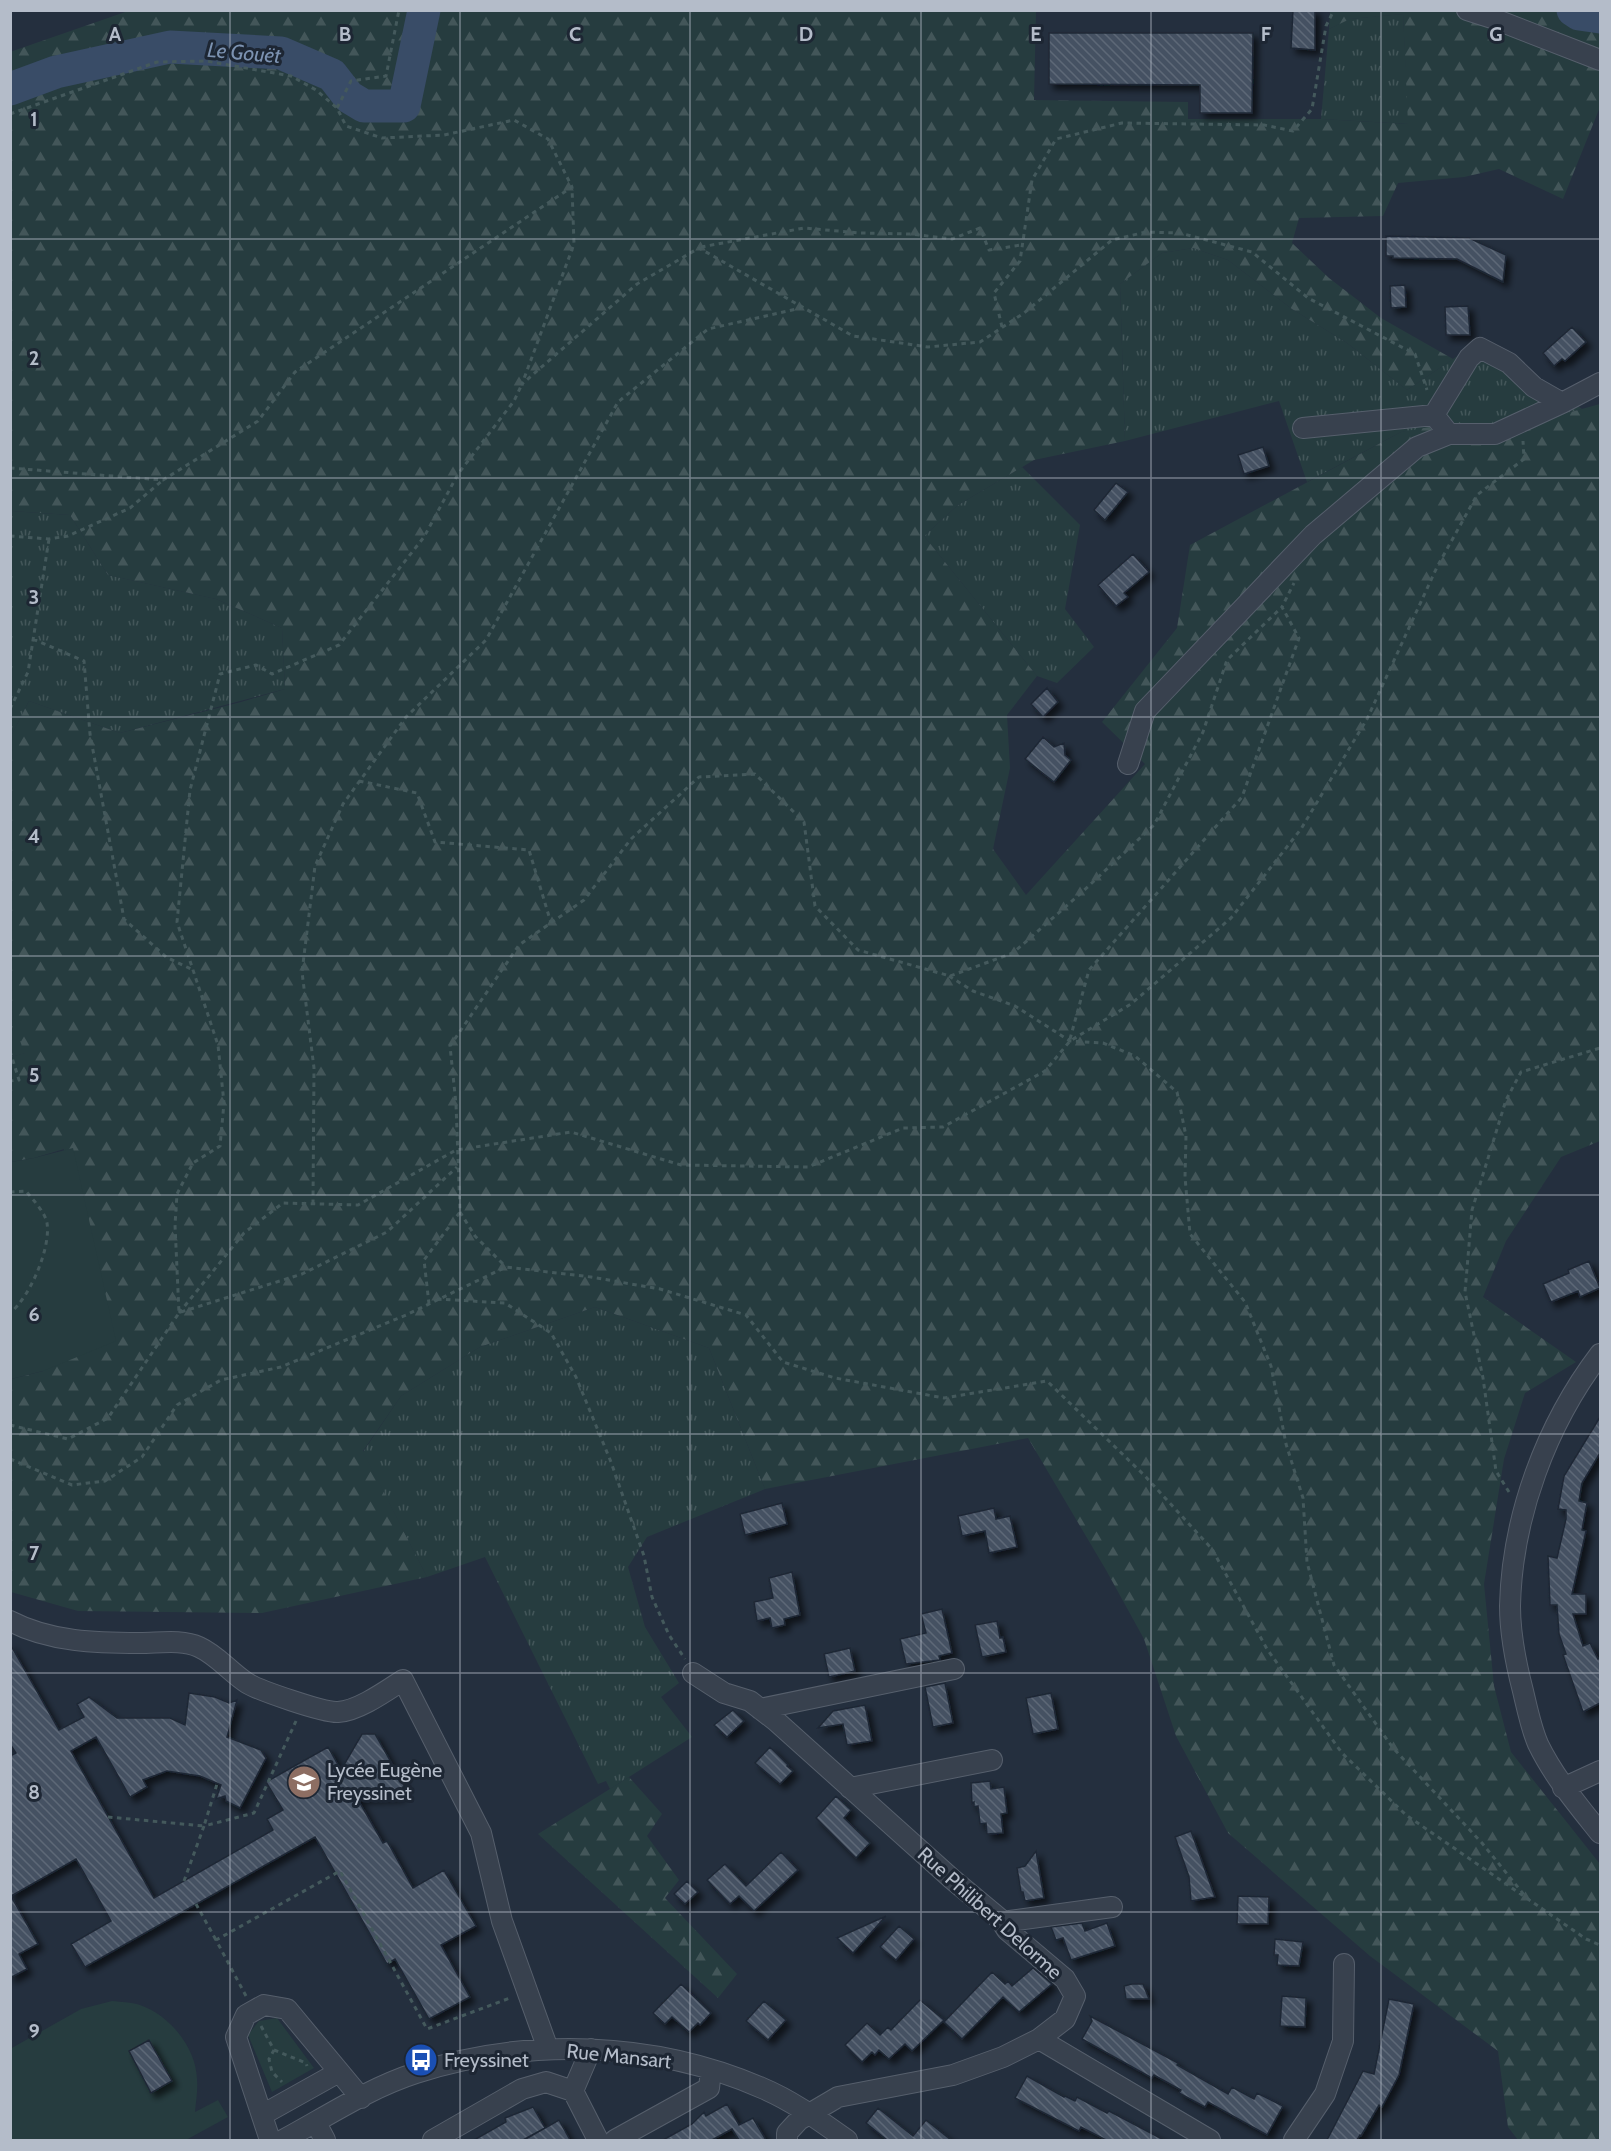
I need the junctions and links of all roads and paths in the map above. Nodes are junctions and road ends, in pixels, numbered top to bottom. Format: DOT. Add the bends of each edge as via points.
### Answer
graph roads {
  1 [pos="399,10"];
  2 [pos="1334,10"];
  3 [pos="1467,10"];
  4 [pos="1600,60"];
  5 [pos="337,108"];
  6 [pos="10,114"];
  7 [pos="572,187"];
  8 [pos="1022,245"];
  9 [pos="699,248"];
  10 [pos="803,308"];
  11 [pos="1002,327"];
  12 [pos="1600,383"];
  13 [pos="522,384"];
  14 [pos="1562,403"];
  15 [pos="1434,415"];
  16 [pos="1523,422"];
  17 [pos="1303,428"];
  18 [pos="1449,434"];
  19 [pos="10,468"];
  20 [pos="163,480"];
  21 [pos="10,536"];
  22 [pos="49,539"];
  23 [pos="1298,576"];
  24 [pos="1282,607"];
  25 [pos="33,639"];
  26 [pos="10,709"];
  27 [pos="1128,764"];
  28 [pos="359,781"];
  29 [pos="551,923"];
  30 [pos="193,970"];
  31 [pos="946,974"];
  32 [pos="1070,1041"];
  33 [pos="1600,1047"];
  34 [pos="10,1051"];
  35 [pos="10,1081"];
  36 [pos="456,1150"];
  37 [pos="457,1166"];
  38 [pos="10,1192"];
  39 [pos="313,1204"];
  40 [pos="460,1212"];
  41 [pos="506,1267"];
  42 [pos="436,1299"];
  43 [pos="429,1304"];
  44 [pos="10,1313"];
  45 [pos="179,1313"];
  46 [pos="1600,1354"];
  47 [pos="10,1425"];
  48 [pos="10,1459"];
  49 [pos="1524,1513"];
  50 [pos="10,1621"];
  51 [pos="954,1669"];
  52 [pos="693,1673"];
  53 [pos="303,1704"];
  54 [pos="760,1709"];
  55 [pos="992,1760"];
  56 [pos="1600,1771"];
  57 [pos="217,1784"];
  58 [pos="850,1788"];
  59 [pos="1563,1788"];
  60 [pos="108,1817"];
  61 [pos="204,1826"];
  62 [pos="1600,1833"];
  63 [pos="184,1881"];
  64 [pos="1528,1899"];
  65 [pos="196,1905"];
  66 [pos="1112,1907"];
  67 [pos="1002,1922"];
  68 [pos="216,1940"];
  69 [pos="1600,1945"];
  70 [pos="1344,1964"];
  71 [pos="527,1992"];
  72 [pos="253,2011"];
  73 [pos="1039,2039"];
  74 [pos="548,2049"];
  75 [pos="591,2049"];
  76 [pos="274,2050"];
  77 [pos="711,2070"];
  78 [pos="339,2072"];
  79 [pos="319,2083"];
  80 [pos="573,2091"];
  81 [pos="361,2098"];
  82 [pos="269,2111"];
  83 [pos="809,2113"];
  84 [pos="316,2123"];
  85 [pos="270,2140"];
  86 [pos="283,2140"];
  87 [pos="326,2140"];
  88 [pos="433,2140"];
  89 [pos="598,2140"];
  90 [pos="615,2140"];
  91 [pos="787,2140"];
  92 [pos="847,2140"];
  93 [pos="1210,2140"];
  94 [pos="1294,2140"];
  1 -- 5 [label="path" via="386,76 351,81"];
  2 -- 8 [label="path" via="1326,26 1312,109 1293,130 1122,123 1056,140 1032,180"];
  3 -- 4 [label="street"];
  5 -- 6 [label="path" via="291,76 206,61 157,62"];
  5 -- 7 [label="path" via="346,126 382,138 444,135 514,120 548,139"];
  7 -- 13 [label="path" via="574,244"];
  7 -- 20 [label="path" via="295,372 258,421"];
  8 -- 9 [label="path" via="989,250 980,228 952,239 804,228"];
  8 -- 11 [label="path" via="1020,261 994,293"];
  9 -- 10 [label="path"];
  9 -- 13 [label="path" via="638,284"];
  10 -- 11 [label="path" via="853,336 928,347 980,342"];
  10 -- 28 [label="path" via="708,329 618,402 486,640 406,717"];
  11 -- 15 [label="path" via="1113,240 1146,232 1180,233 1252,252 1308,298 1415,354"];
  12 -- 14 [label="street"];
  13 -- 30 [label="path" via="514,401 458,474 424,537 339,645 272,674 256,665 220,674 190,790 177,922"];
  14 -- 15 [label="street" via="1534,387 1509,363 1480,348 1469,358"];
  14 -- 16 [label="street"];
  15 -- 17 [label="street"];
  15 -- 18 [label="street"];
  16 -- 18 [label="street" via="1495,434"];
  16 -- 32 [label="path" via="1524,459 1477,495 1437,567 1367,719 1301,829 1231,918 1131,1004"];
  18 -- 27 [label="street" via="1417,447 1313,535 1145,711"];
  19 -- 20 [label="path"];
  20 -- 22 [label="path" via="130,508 68,536"];
  21 -- 22 [label="path"];
  22 -- 25 [label="path"];
  23 -- 24 [label="path"];
  24 -- 31 [label="path" via="1227,660 1203,732 1154,825 1013,953 950,976"];
  24 -- 32 [label="path" via="1299,638 1242,797 1089,970"];
  25 -- 26 [label="path" via="28,672"];
  25 -- 30 [label="path" via="84,661 90,735 124,919 166,957"];
  28 -- 29 [label="path" via="417,793 435,842 529,850"];
  28 -- 39 [label="path" via="343,804 315,866 302,972 315,1068"];
  29 -- 31 [label="path" via="584,900 631,839 699,777 756,774 804,822 815,906 858,950"];
  29 -- 36 [label="path" via="519,945 450,1046"];
  30 -- 45 [label="path" via="218,1045 224,1103 220,1146 193,1163 177,1194"];
  31 -- 32 [label="path" via="973,991 1015,1006"];
  32 -- 36 [label="path" via="1045,1071 943,1127 903,1128 808,1167 681,1165 571,1132"];
  32 -- 64 [label="path" via="1103,1043 1135,1056 1177,1092 1185,1136 1190,1234 1245,1302 1271,1366 1286,1444 1303,1498 1307,1562 1334,1665 1393,1748 1482,1843"];
  33 -- 49 [label="path" via="1521,1071 1506,1100 1472,1210 1465,1292 1483,1378 1496,1471"];
  34 -- 35 [label="path" via="19,1080"];
  36 -- 37 [label="path"];
  36 -- 39 [label="path" via="358,1205"];
  37 -- 40 [label="path"];
  37 -- 45 [label="path" via="387,1232 302,1274"];
  38 -- 44 [label="path" via="26,1191 47,1223 44,1258 31,1285"];
  39 -- 45 [label="path" via="284,1203 244,1233"];
  40 -- 41 [label="path" via="475,1236"];
  40 -- 43 [label="path" via="424,1260"];
  41 -- 42 [label="path"];
  41 -- 64 [label="path" via="660,1289 746,1315 783,1362 835,1377 944,1398 1047,1381 1144,1475 1212,1549 1267,1649 1342,1753 1406,1815"];
  42 -- 43 [label="path"];
  42 -- 52 [label="path" via="505,1303 551,1333 576,1377 611,1462 644,1556 652,1597 669,1635"];
  43 -- 48 [label="path" via="281,1367 221,1380 177,1405 142,1457 105,1481 72,1485"];
  45 -- 47 [label="path" via="108,1418 68,1439"];
  46 -- 49 [label="street" via="1552,1434"];
  49 -- 59 [label="street" via="1512,1569 1512,1641 1538,1742"];
  50 -- 53 [label="street" via="71,1640 179,1642 198,1646 248,1684"];
  51 -- 54 [label="street"];
  52 -- 54 [label="street, Rue Philibert Delorme"];
  53 -- 61 [label="path" via="254,1814"];
  53 -- 71 [label="street" via="338,1712 355,1707 403,1680 481,1833 501,1921"];
  54 -- 58 [label="street, Rue Philibert Delorme"];
  55 -- 58 [label="street"];
  56 -- 59 [label="street"];
  57 -- 61 [label="path"];
  58 -- 67 [label="street, Rue Philibert Delorme"];
  59 -- 62 [label="street"];
  60 -- 61 [label="path"];
  61 -- 63 [label="path"];
  64 -- 69 [label="path"];
  65 -- 68 [label="path"];
  66 -- 67 [label="street"];
  67 -- 73 [label="street, Rue Philibert Delorme" via="1065,1979 1075,1996 1065,2019"];
  68 -- 71 [label="path" via="340,1871 428,2029"];
  68 -- 72 [label="path"];
  70 -- 94 [label="street" via="1343,2041 1324,2094"];
  71 -- 74 [label="street"];
  72 -- 76 [label="path"];
  72 -- 78 [label="street" via="264,2005 287,2009"];
  72 -- 82 [label="street" via="246,2015 236,2037"];
  73 -- 83 [label="street, Rue Philibert Delorme" via="952,2075 838,2097"];
  73 -- 93 [label="street"];
  74 -- 75 [label="street, Rue Mansart"];
  74 -- 81 [label="street, Rue Mansart" via="470,2058 415,2073"];
  75 -- 77 [label="street, Rue Mansart" via="653,2055"];
  75 -- 80 [label="street"];
  76 -- 79 [label="path" via="306,2063"];
  76 -- 82 [label="path" via="269,2059 272,2072 285,2085"];
  77 -- 83 [label="street, Rue Mansart" via="763,2088"];
  77 -- 90 [label="street" via="709,2088"];
  78 -- 79 [label="street"];
  78 -- 81 [label="street"];
  79 -- 82 [label="street"];
  80 -- 88 [label="street" via="546,2082 522,2089"];
  80 -- 89 [label="street"];
  81 -- 84 [label="street, Rue Mansart"];
  82 -- 85 [label="street"];
  83 -- 91 [label="street, Rue Philibert Delorme" via="788,2133"];
  83 -- 92 [label="street, Rue Mansart"];
  84 -- 86 [label="street, Rue Mansart"];
  84 -- 87 [label="street"];
}
